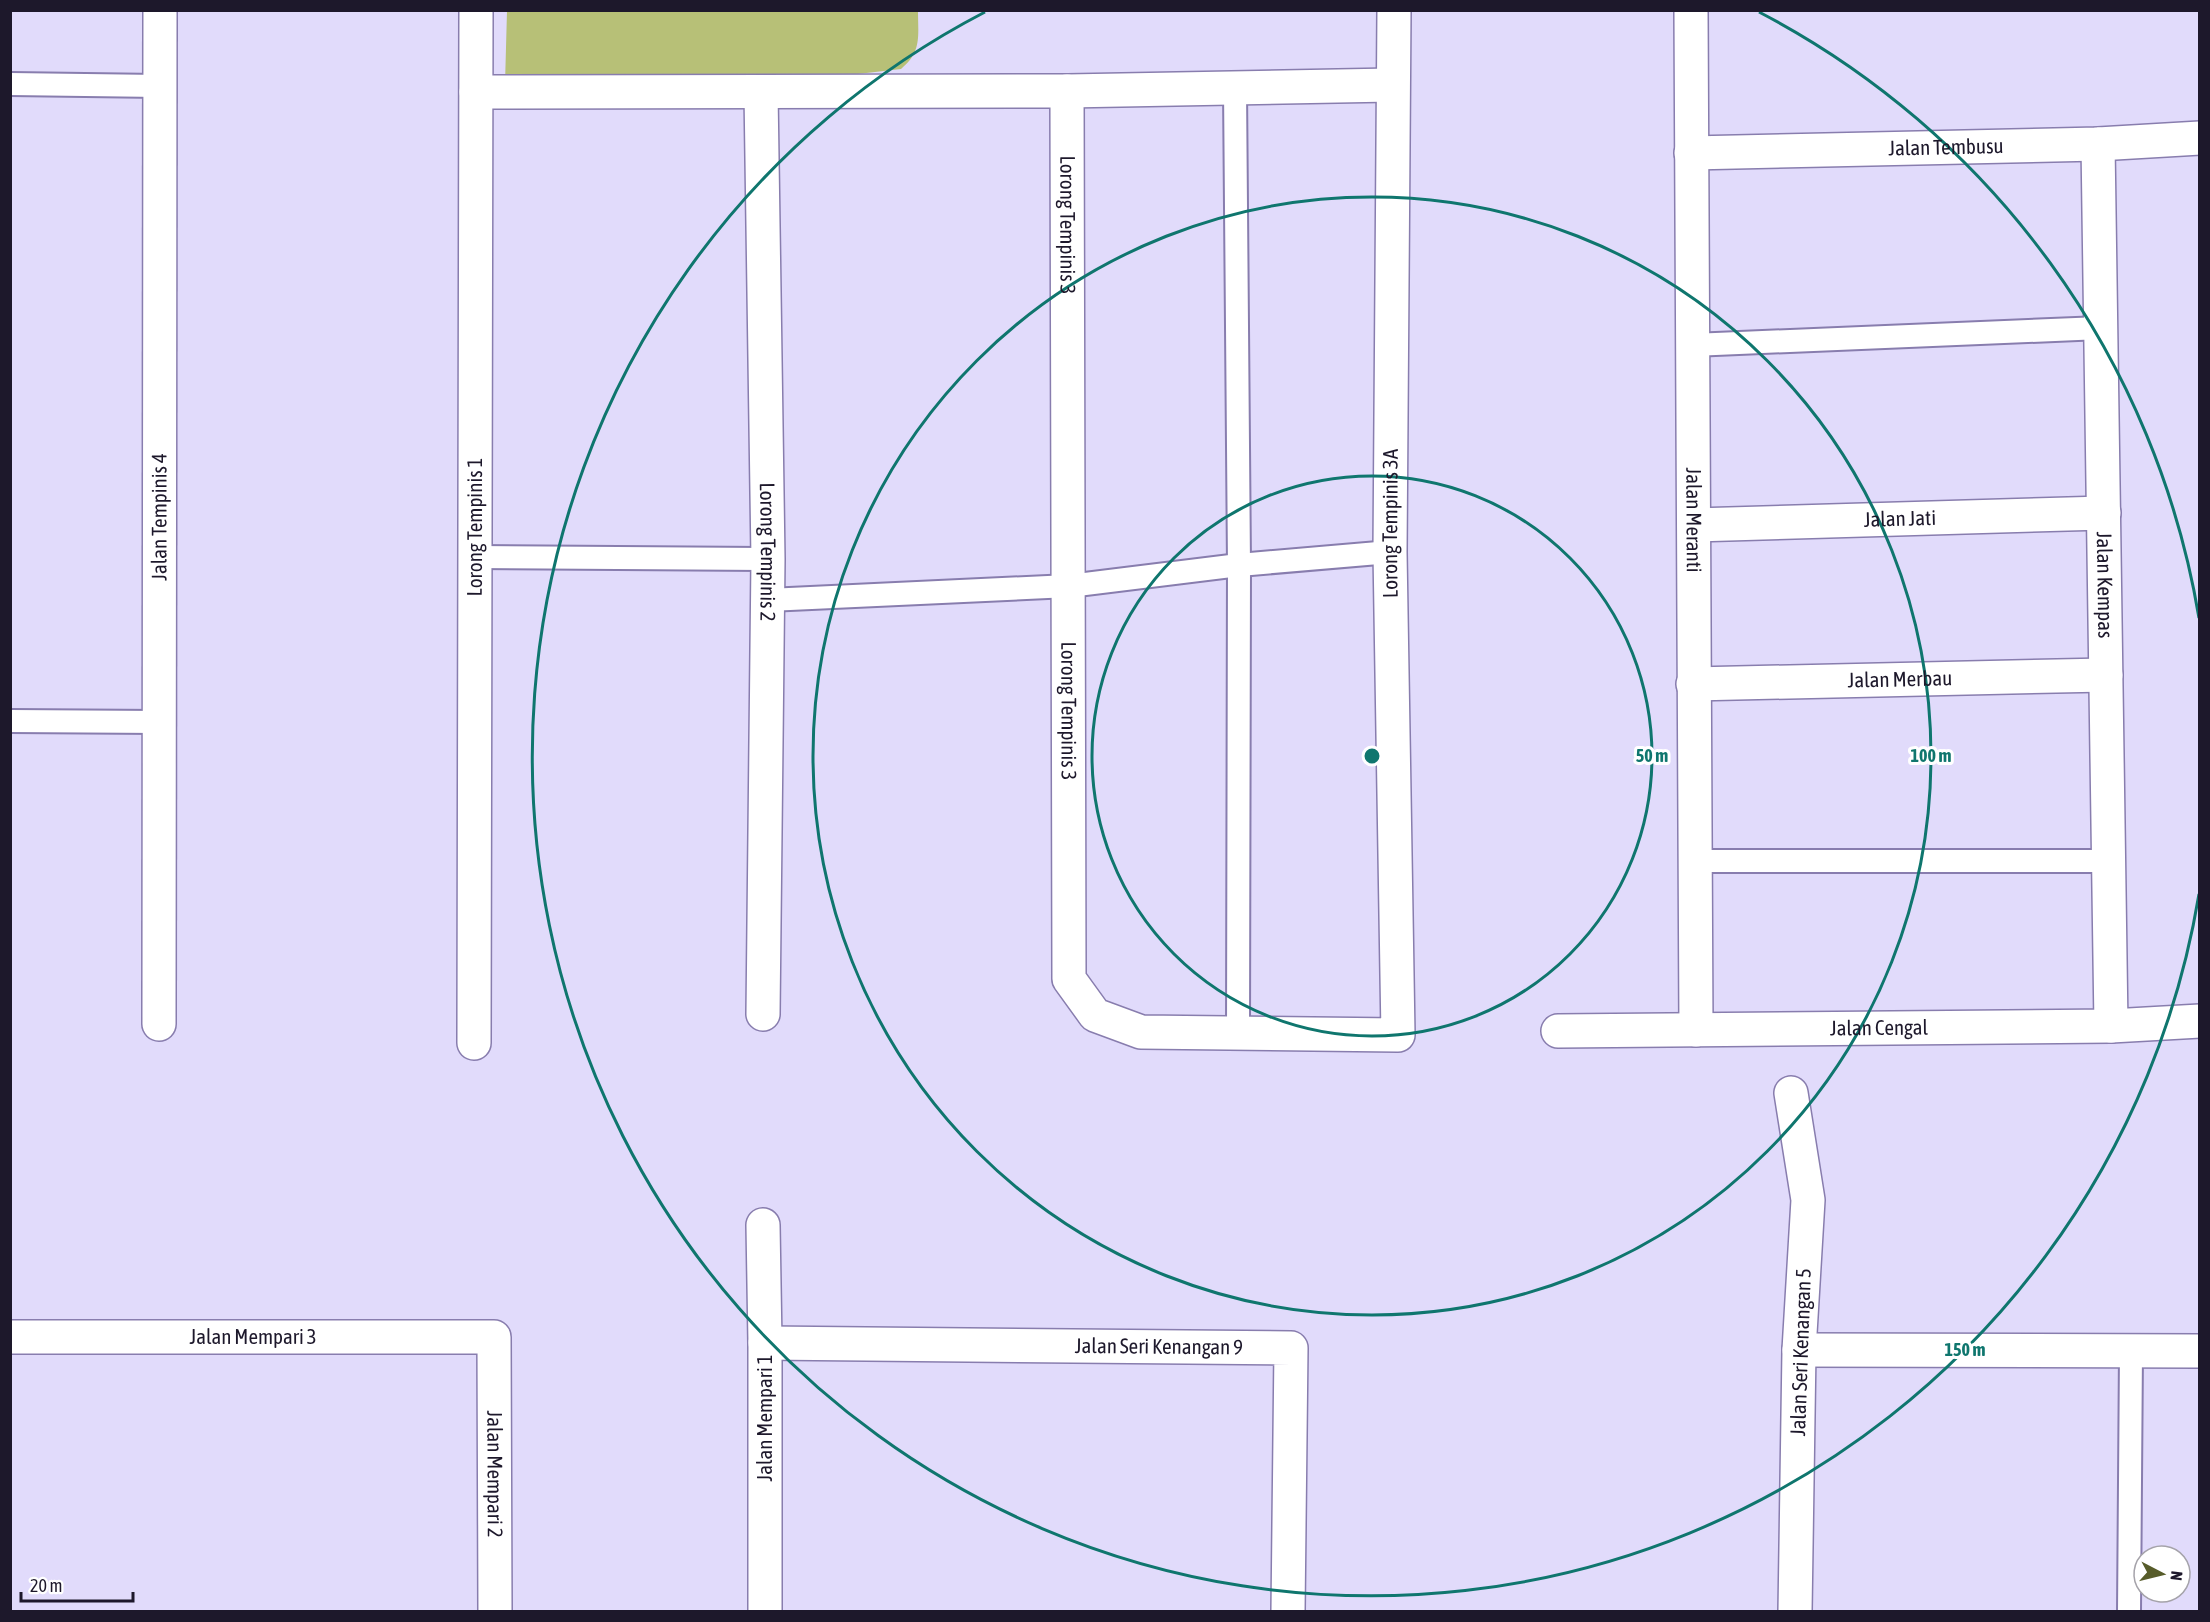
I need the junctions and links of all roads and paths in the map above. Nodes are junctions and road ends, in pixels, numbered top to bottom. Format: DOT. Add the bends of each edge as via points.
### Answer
graph roads {
  1 [pos="160,10"];
  2 [pos="476,10"];
  3 [pos="1394,10"];
  4 [pos="1691,10"];
  5 [pos="10,84"];
  6 [pos="1392,85"];
  7 [pos="160,86"];
  8 [pos="1235,88"];
  9 [pos="1067,91"];
  10 [pos="476,92"];
  11 [pos="761,92"];
  12 [pos="2199,138"];
  13 [pos="2098,144"];
  14 [pos="1691,153"];
  15 [pos="2101,328"];
  16 [pos="1692,345"];
  17 [pos="2104,513"];
  18 [pos="1694,525"];
  19 [pos="1390,552"];
  20 [pos="475,557"];
  21 [pos="768,559"];
  22 [pos="1239,565"];
  23 [pos="1069,586"];
  24 [pos="768,600"];
  25 [pos="2106,675"];
  26 [pos="1693,684"];
  27 [pos="10,722"];
  28 [pos="160,722"];
  29 [pos="1695,861"];
  30 [pos="2109,861"];
  31 [pos="763,1014"];
  32 [pos="2199,1021"];
  33 [pos="159,1023"];
  34 [pos="2111,1026"];
  35 [pos="1696,1030"];
  36 [pos="1558,1031"];
  37 [pos="1238,1033"];
  38 [pos="1398,1035"];
  39 [pos="474,1043"];
  40 [pos="1791,1094"];
  41 [pos="763,1225"];
  42 [pos="10,1337"];
  43 [pos="494,1337"];
  44 [pos="765,1343"];
  45 [pos="1799,1350"];
  46 [pos="2131,1351"];
  47 [pos="2199,1351"];
  48 [pos="495,1611"];
  49 [pos="765,1611"];
  50 [pos="1288,1611"];
  51 [pos="1795,1611"];
  52 [pos="2129,1611"];
  1 -- 7 [label="street, Jalan Tempinis 4"];
  2 -- 10 [label="street, Lorong Tempinis 1"];
  3 -- 6 [label="street, Lorong Tempinis 3A"];
  4 -- 14 [label="street, Jalan Meranti"];
  5 -- 7 [label="lane"];
  6 -- 8 [label="street"];
  6 -- 19 [label="street, Lorong Tempinis 3A"];
  7 -- 28 [label="street, Jalan Tempinis 4"];
  8 -- 9 [label="street"];
  8 -- 22 [label="lane"];
  9 -- 11 [label="street"];
  9 -- 23 [label="street, Lorong Tempinis 3"];
  10 -- 11 [label="street"];
  10 -- 20 [label="street, Lorong Tempinis 1"];
  11 -- 21 [label="street, Lorong Tempinis 2"];
  12 -- 13 [label="street, Jalan Tembusu"];
  13 -- 14 [label="street, Jalan Tembusu"];
  13 -- 15 [label="street, Jalan Kempas"];
  14 -- 16 [label="street, Jalan Meranti"];
  15 -- 16 [label="lane"];
  15 -- 17 [label="street, Jalan Kempas"];
  16 -- 18 [label="street, Jalan Meranti"];
  17 -- 18 [label="street, Jalan Jati"];
  17 -- 25 [label="street, Jalan Kempas"];
  18 -- 26 [label="street, Jalan Meranti"];
  19 -- 22 [label="lane"];
  19 -- 38 [label="street, Lorong Tempinis 3A"];
  20 -- 21 [label="lane"];
  20 -- 39 [label="street, Lorong Tempinis 1"];
  21 -- 24 [label="street, Lorong Tempinis 2"];
  22 -- 23 [label="lane"];
  22 -- 37 [label="lane"];
  23 -- 24 [label="lane"];
  23 -- 37 [label="street, Lorong Tempinis 3" via="1069,979 1095,1015 1141,1032"];
  24 -- 31 [label="street, Lorong Tempinis 2"];
  25 -- 26 [label="street, Jalan Merbau"];
  25 -- 30 [label="street, Jalan Kempas"];
  26 -- 29 [label="street, Jalan Meranti"];
  27 -- 28 [label="lane"];
  28 -- 33 [label="street, Jalan Tempinis 4"];
  29 -- 30 [label="lane"];
  29 -- 35 [label="street, Jalan Meranti"];
  30 -- 34 [label="street, Jalan Kempas"];
  32 -- 34 [label="street, Jalan Cengal"];
  34 -- 35 [label="street, Jalan Cengal"];
  35 -- 36 [label="street, Jalan Cengal"];
  37 -- 38 [label="street, Lorong Tempinis 3"];
  40 -- 45 [label="street, Jalan Seri Kenangan 5" via="1808,1200"];
  41 -- 44 [label="street, Jalan Mempari 1"];
  42 -- 43 [label="street, Jalan Mempari 3"];
  43 -- 48 [label="street, Jalan Mempari 2"];
  44 -- 49 [label="street, Jalan Mempari 1"];
  44 -- 50 [label="street, Jalan Seri Kenangan 9" via="1291,1348"];
  45 -- 46 [label="street"];
  45 -- 51 [label="street, Jalan Seri Kenangan 5"];
  46 -- 47 [label="street"];
  46 -- 52 [label="lane"];
}
